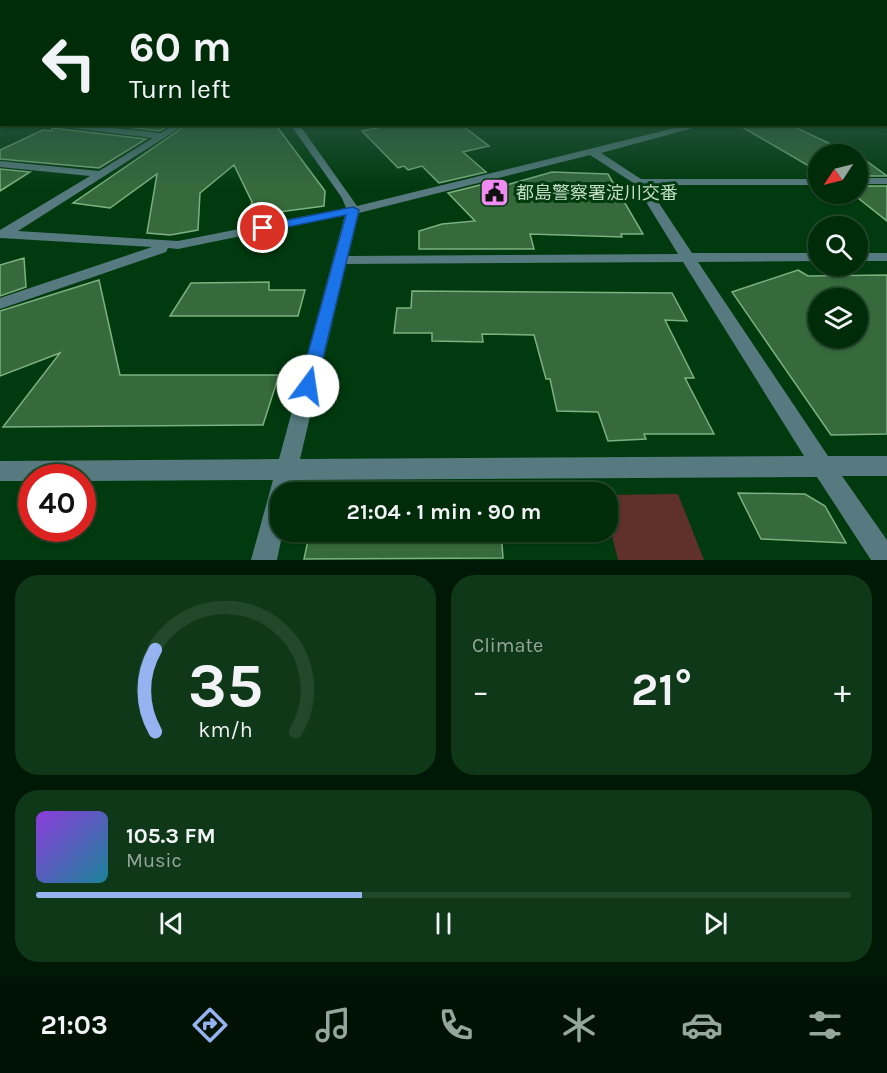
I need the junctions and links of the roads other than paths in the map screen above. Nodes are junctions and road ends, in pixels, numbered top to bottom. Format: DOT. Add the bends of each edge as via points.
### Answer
graph roads {
  1 [pos="153,135"];
  2 [pos="302,135"];
  3 [pos="658,135"];
  4 [pos="162,136"];
  5 [pos="591,151"];
  6 [pos="0,164"];
  7 [pos="100,174"];
  8 [pos="868,181"];
  9 [pos="887,181"];
  10 [pos="639,182"];
  11 [pos="808,182"];
  12 [pos="353,210"];
  13 [pos="1,234"];
  14 [pos="170,246"];
  15 [pos="808,257"];
  16 [pos="868,257"];
  17 [pos="887,257"];
  18 [pos="689,258"];
  19 [pos="340,260"];
  20 [pos="0,304"];
  21 [pos="822,466"];
  22 [pos="887,466"];
  23 [pos="286,470"];
  24 [pos="0,471"];
  25 [pos="283,482"];
  26 [pos="270,536"];
  27 [pos="264,560"];
  28 [pos="886,560"];
  1 -- 4 [label="street"];
  2 -- 12 [label="street"];
  3 -- 5 [label="street"];
  4 -- 7 [label="street"];
  5 -- 10 [label="street"];
  5 -- 12 [label="street"];
  6 -- 7 [label="street"];
  7 -- 13 [label="street"];
  8 -- 9 [label="street"];
  10 -- 11 [label="street"];
  10 -- 18 [label="street"];
  12 -- 14 [label="street"];
  12 -- 19 [label="street"];
  13 -- 14 [label="street"];
  14 -- 20 [label="street"];
  15 -- 18 [label="street"];
  16 -- 17 [label="street"];
  18 -- 19 [label="street"];
  18 -- 21 [label="street"];
  19 -- 23 [label="street"];
  21 -- 22 [label="street"];
  21 -- 23 [label="street"];
  21 -- 28 [label="street"];
  23 -- 24 [label="street"];
  23 -- 25 [label="street"];
  26 -- 27 [label="street"];
}
